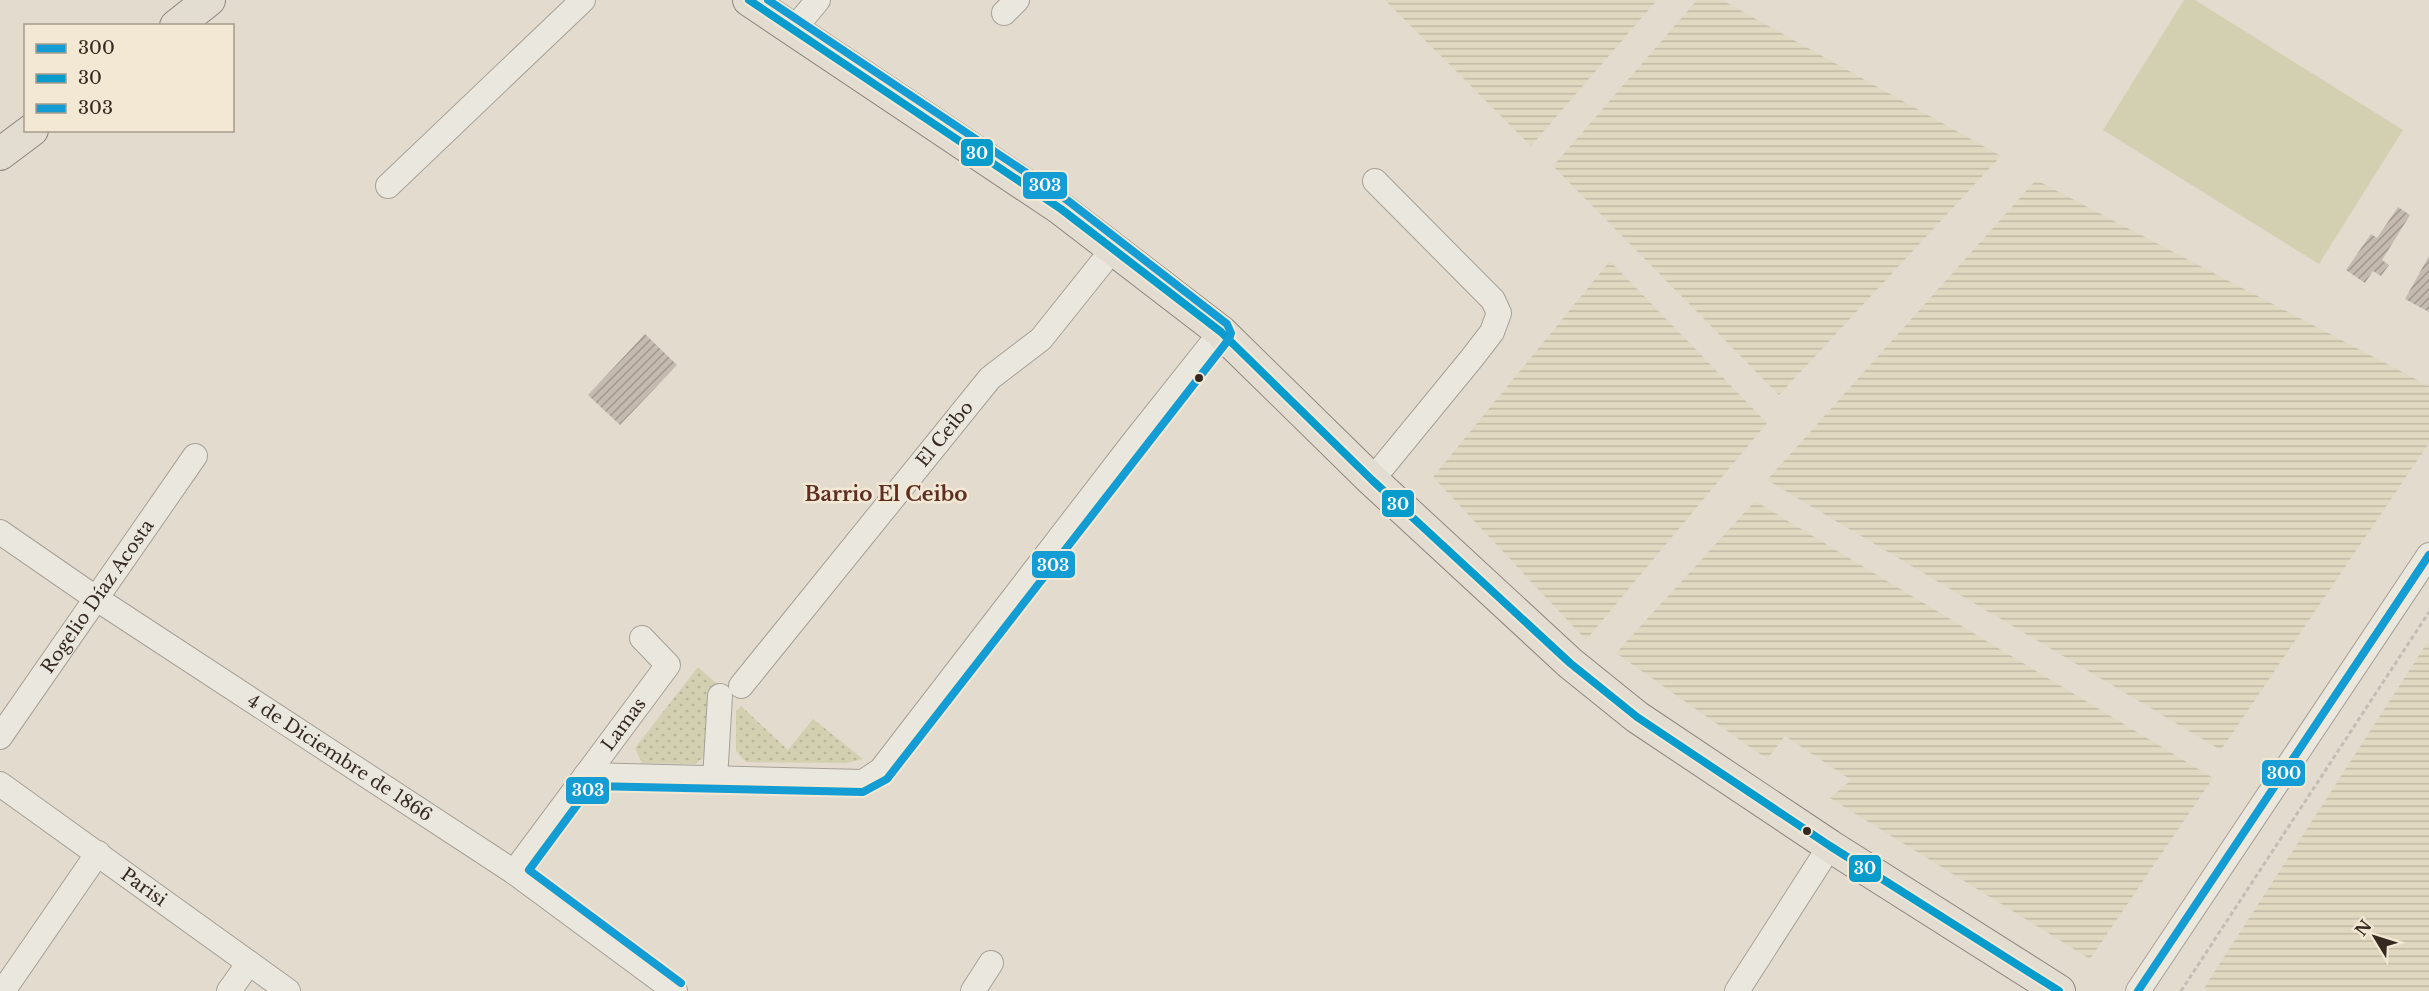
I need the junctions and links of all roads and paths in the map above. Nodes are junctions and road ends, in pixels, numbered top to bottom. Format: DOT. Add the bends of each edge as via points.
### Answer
graph roads {
  1 [pos="209,0"];
  2 [pos="583,0"];
  3 [pos="749,0"];
  4 [pos="818,0"];
  5 [pos="179,24"];
  6 [pos="794,29"];
  7 [pos="30,132"];
  8 [pos="0,154"];
  9 [pos="1375,181"];
  10 [pos="388,186"];
  11 [pos="1113,249"];
  12 [pos="1221,332"];
  13 [pos="195,456"];
  14 [pos="1372,480"];
  15 [pos="0,532"];
  16 [pos="2429,555"];
  17 [pos="97,599"];
  18 [pos="2429,612"];
  19 [pos="642,638"];
  20 [pos="0,738"];
  21 [pos="586,775"];
  22 [pos="715,779"];
  23 [pos="0,784"];
  24 [pos="1830,846"];
  25 [pos="98,853"];
  26 [pos="514,872"];
  27 [pos="249,963"];
  28 [pos="991,963"];
  29 [pos="3,991"];
  30 [pos="229,991"];
  31 [pos="288,991"];
  32 [pos="675,991"];
  33 [pos="973,991"];
  34 [pos="1737,991"];
  35 [pos="2059,991"];
  36 [pos="2138,991"];
  37 [pos="2181,991"];
  1 -- 5 [label="main road"];
  2 -- 10 [label="street"];
  3 -- 6 [label="main road"];
  4 -- 6 [label="street"];
  6 -- 11 [label="main road" via="1061,209"];
  7 -- 8 [label="main road"];
  9 -- 14 [label="street" via="1493,300 1499,313 1492,332"];
  11 -- 12 [label="main road"];
  11 -- 22 [label="street, El Ceibo" via="1041,339 990,378 731,691"];
  12 -- 14 [label="main road"];
  12 -- 22 [label="street" via="880,770 863,782"];
  13 -- 17 [label="street, Rogelio Díaz Acosta"];
  14 -- 24 [label="main road" via="1570,663 1637,717"];
  15 -- 17 [label="street, 4 de Diciembre de 1866"];
  16 -- 36 [label="street"];
  17 -- 20 [label="street, Rogelio Díaz Acosta"];
  17 -- 26 [label="street, 4 de Diciembre de 1866"];
  18 -- 37 [label="path"];
  19 -- 21 [label="street, Lamas" via="668,665"];
  21 -- 22 [label="street"];
  21 -- 26 [label="street, Lamas"];
  23 -- 25 [label="street, Parisi"];
  24 -- 34 [label="street"];
  24 -- 35 [label="main road"];
  25 -- 27 [label="street, Parisi"];
  25 -- 29 [label="street"];
  26 -- 32 [label="street, 4 de Diciembre de 1866"];
  27 -- 30 [label="street"];
  27 -- 31 [label="street, Parisi"];
  28 -- 33 [label="street"];
}
